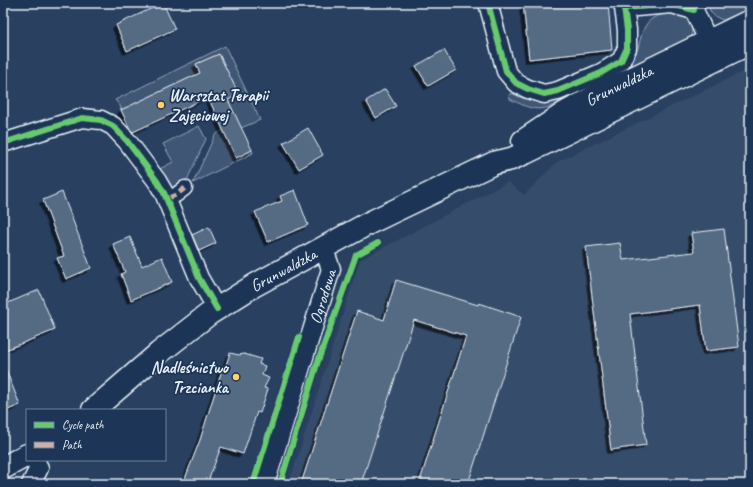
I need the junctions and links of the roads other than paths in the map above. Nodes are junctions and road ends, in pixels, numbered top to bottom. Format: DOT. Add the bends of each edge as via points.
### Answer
graph roads {
  1 [pos="488,3"];
  2 [pos="672,3"];
  3 [pos="695,6"];
  4 [pos="750,21"];
  5 [pos="750,43"];
  6 [pos="712,50"];
  7 [pos="3,143"];
  8 [pos="494,163"];
  9 [pos="185,188"];
  10 [pos="166,199"];
  11 [pos="323,247"];
  12 [pos="217,309"];
  13 [pos="94,409"];
  14 [pos="26,456"];
  15 [pos="36,461"];
  16 [pos="3,468"];
  17 [pos="31,484"];
  18 [pos="265,484"];
  1 -- 2 [label="street" via="506,71 516,83 544,94 558,91 601,73 621,61 627,48 624,8"];
  2 -- 3 [label="street"];
  3 -- 6 [label="street"];
  4 -- 6 [label="main road, Grunwaldzka"];
  5 -- 6 [label="main road, Grunwaldzka"];
  6 -- 8 [label="main road, Grunwaldzka" via="559,136 511,159"];
  6 -- 8 [label="main road, Grunwaldzka" via="645,71 572,110 511,149"];
  7 -- 10 [label="street" via="82,118 102,120 113,126 127,141 157,181"];
  8 -- 11 [label="main road, Grunwaldzka"];
  9 -- 10 [label="street"];
  10 -- 12 [label="street" via="199,278"];
  11 -- 12 [label="main road, Grunwaldzka"];
  11 -- 18 [label="street, Ogrodowa" via="331,269"];
  12 -- 13 [label="main road, Grunwaldzka" via="158,353"];
  14 -- 16 [label="main road"];
  15 -- 17 [label="street" via="39,468"];
}
